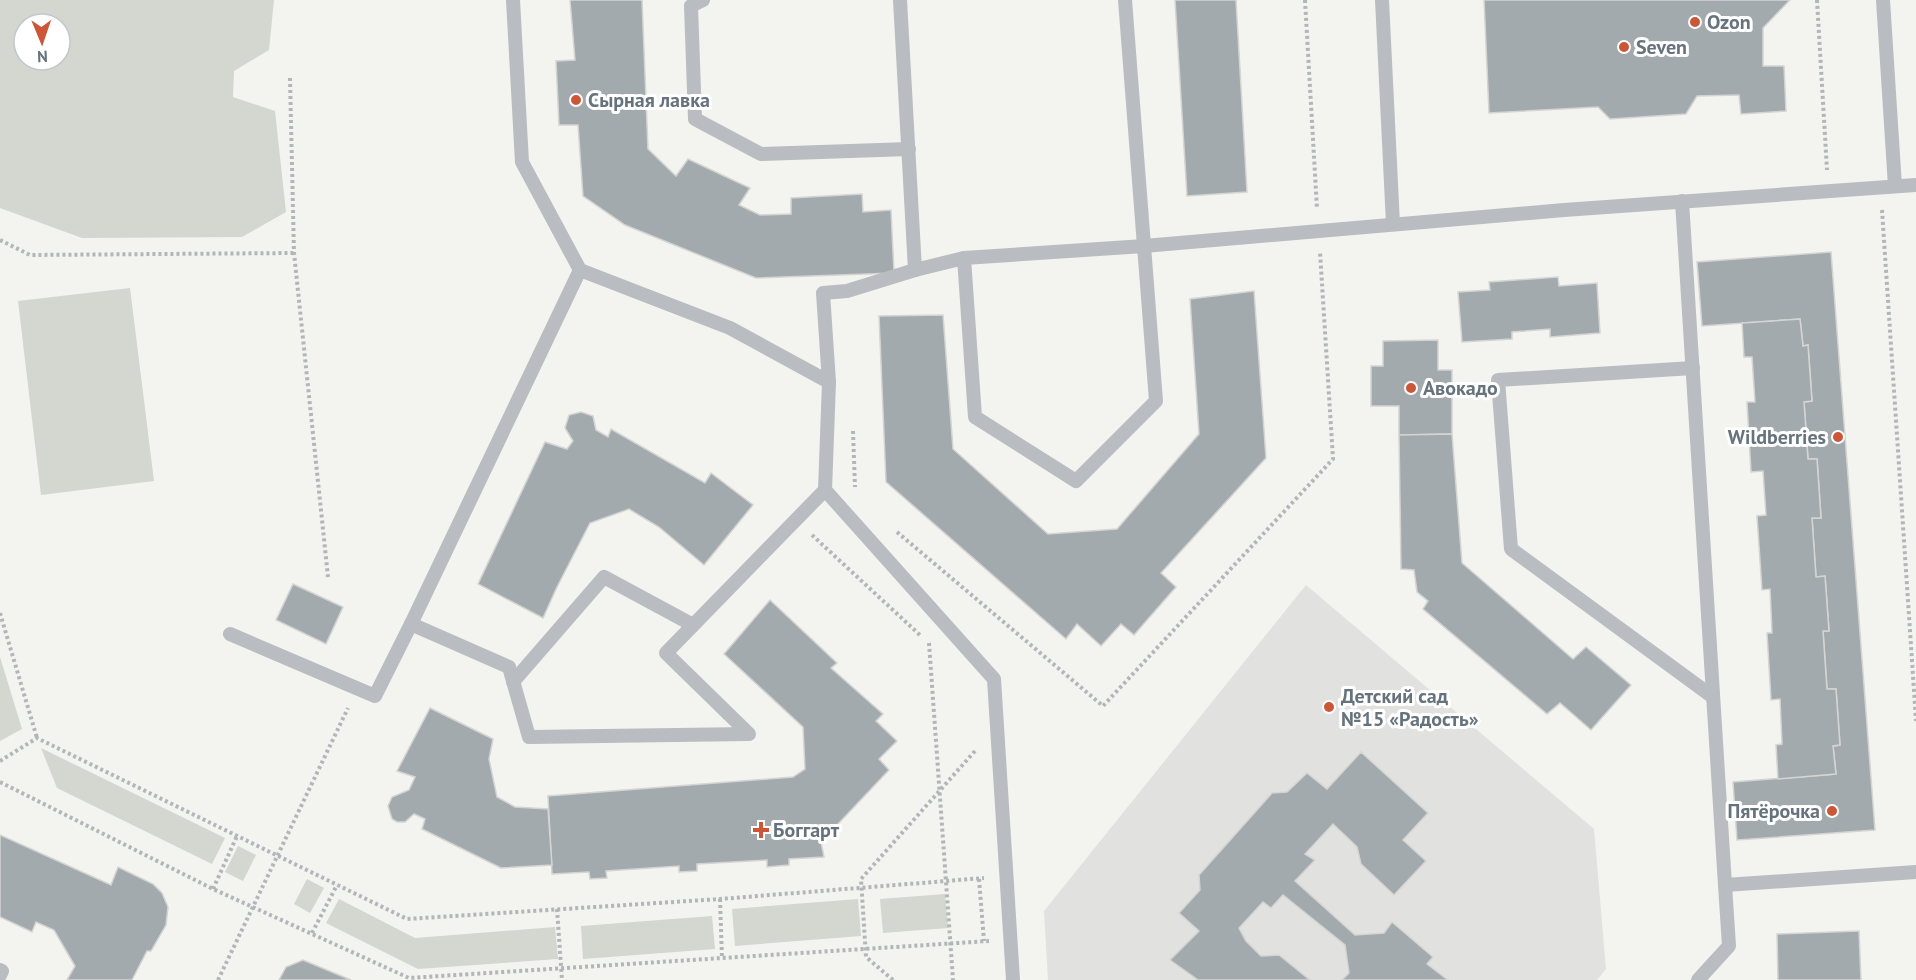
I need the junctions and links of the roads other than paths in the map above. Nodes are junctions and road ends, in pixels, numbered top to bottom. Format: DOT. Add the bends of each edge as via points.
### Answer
graph roads {
  1 [pos="513,0"];
  2 [pos="703,0"];
  3 [pos="900,0"];
  4 [pos="1125,0"];
  5 [pos="1382,0"];
  6 [pos="1883,0"];
  7 [pos="909,149"];
  8 [pos="1916,185"];
  9 [pos="1888,187"];
  10 [pos="1682,201"];
  11 [pos="1393,224"];
  12 [pos="1144,246"];
  13 [pos="964,258"];
  14 [pos="580,270"];
  15 [pos="915,270"];
  16 [pos="1693,368"];
  17 [pos="829,382"];
  18 [pos="825,490"];
  19 [pos="411,624"];
  20 [pos="693,625"];
  21 [pos="230,634"];
  22 [pos="513,682"];
  23 [pos="1713,697"];
  24 [pos="1916,872"];
  25 [pos="1725,885"];
  26 [pos="0,970"];
  27 [pos="0,975"];
  28 [pos="1013,980"];
  29 [pos="1698,980"];
  1 -- 14 [label="lane" via="522,162"];
  2 -- 7 [label="lane" via="691,6 695,119 761,154"];
  3 -- 7 [label="lane"];
  4 -- 12 [label="lane"];
  5 -- 11 [label="lane"];
  6 -- 9 [label="lane"];
  7 -- 15 [label="lane"];
  8 -- 9 [label="lane"];
  9 -- 10 [label="lane"];
  10 -- 11 [label="lane"];
  10 -- 16 [label="lane"];
  11 -- 12 [label="lane"];
  12 -- 13 [label="lane"];
  12 -- 13 [label="lane" via="1156,401 1076,481 975,417"];
  13 -- 15 [label="lane"];
  14 -- 17 [label="lane" via="730,328"];
  14 -- 19 [label="lane"];
  15 -- 17 [label="lane" via="847,291 823,293"];
  16 -- 23 [label="lane"];
  16 -- 23 [label="lane" via="1498,380 1511,549"];
  17 -- 18 [label="lane"];
  18 -- 20 [label="lane"];
  18 -- 28 [label="lane" via="994,679"];
  19 -- 21 [label="lane" via="375,696"];
  19 -- 22 [label="lane" via="509,667"];
  20 -- 22 [label="lane" via="604,577"];
  20 -- 22 [label="lane" via="666,653 749,734 529,737"];
  23 -- 25 [label="lane"];
  24 -- 25 [label="lane"];
  25 -- 29 [label="lane" via="1729,946"];
  26 -- 27 [label="lane"];
}
